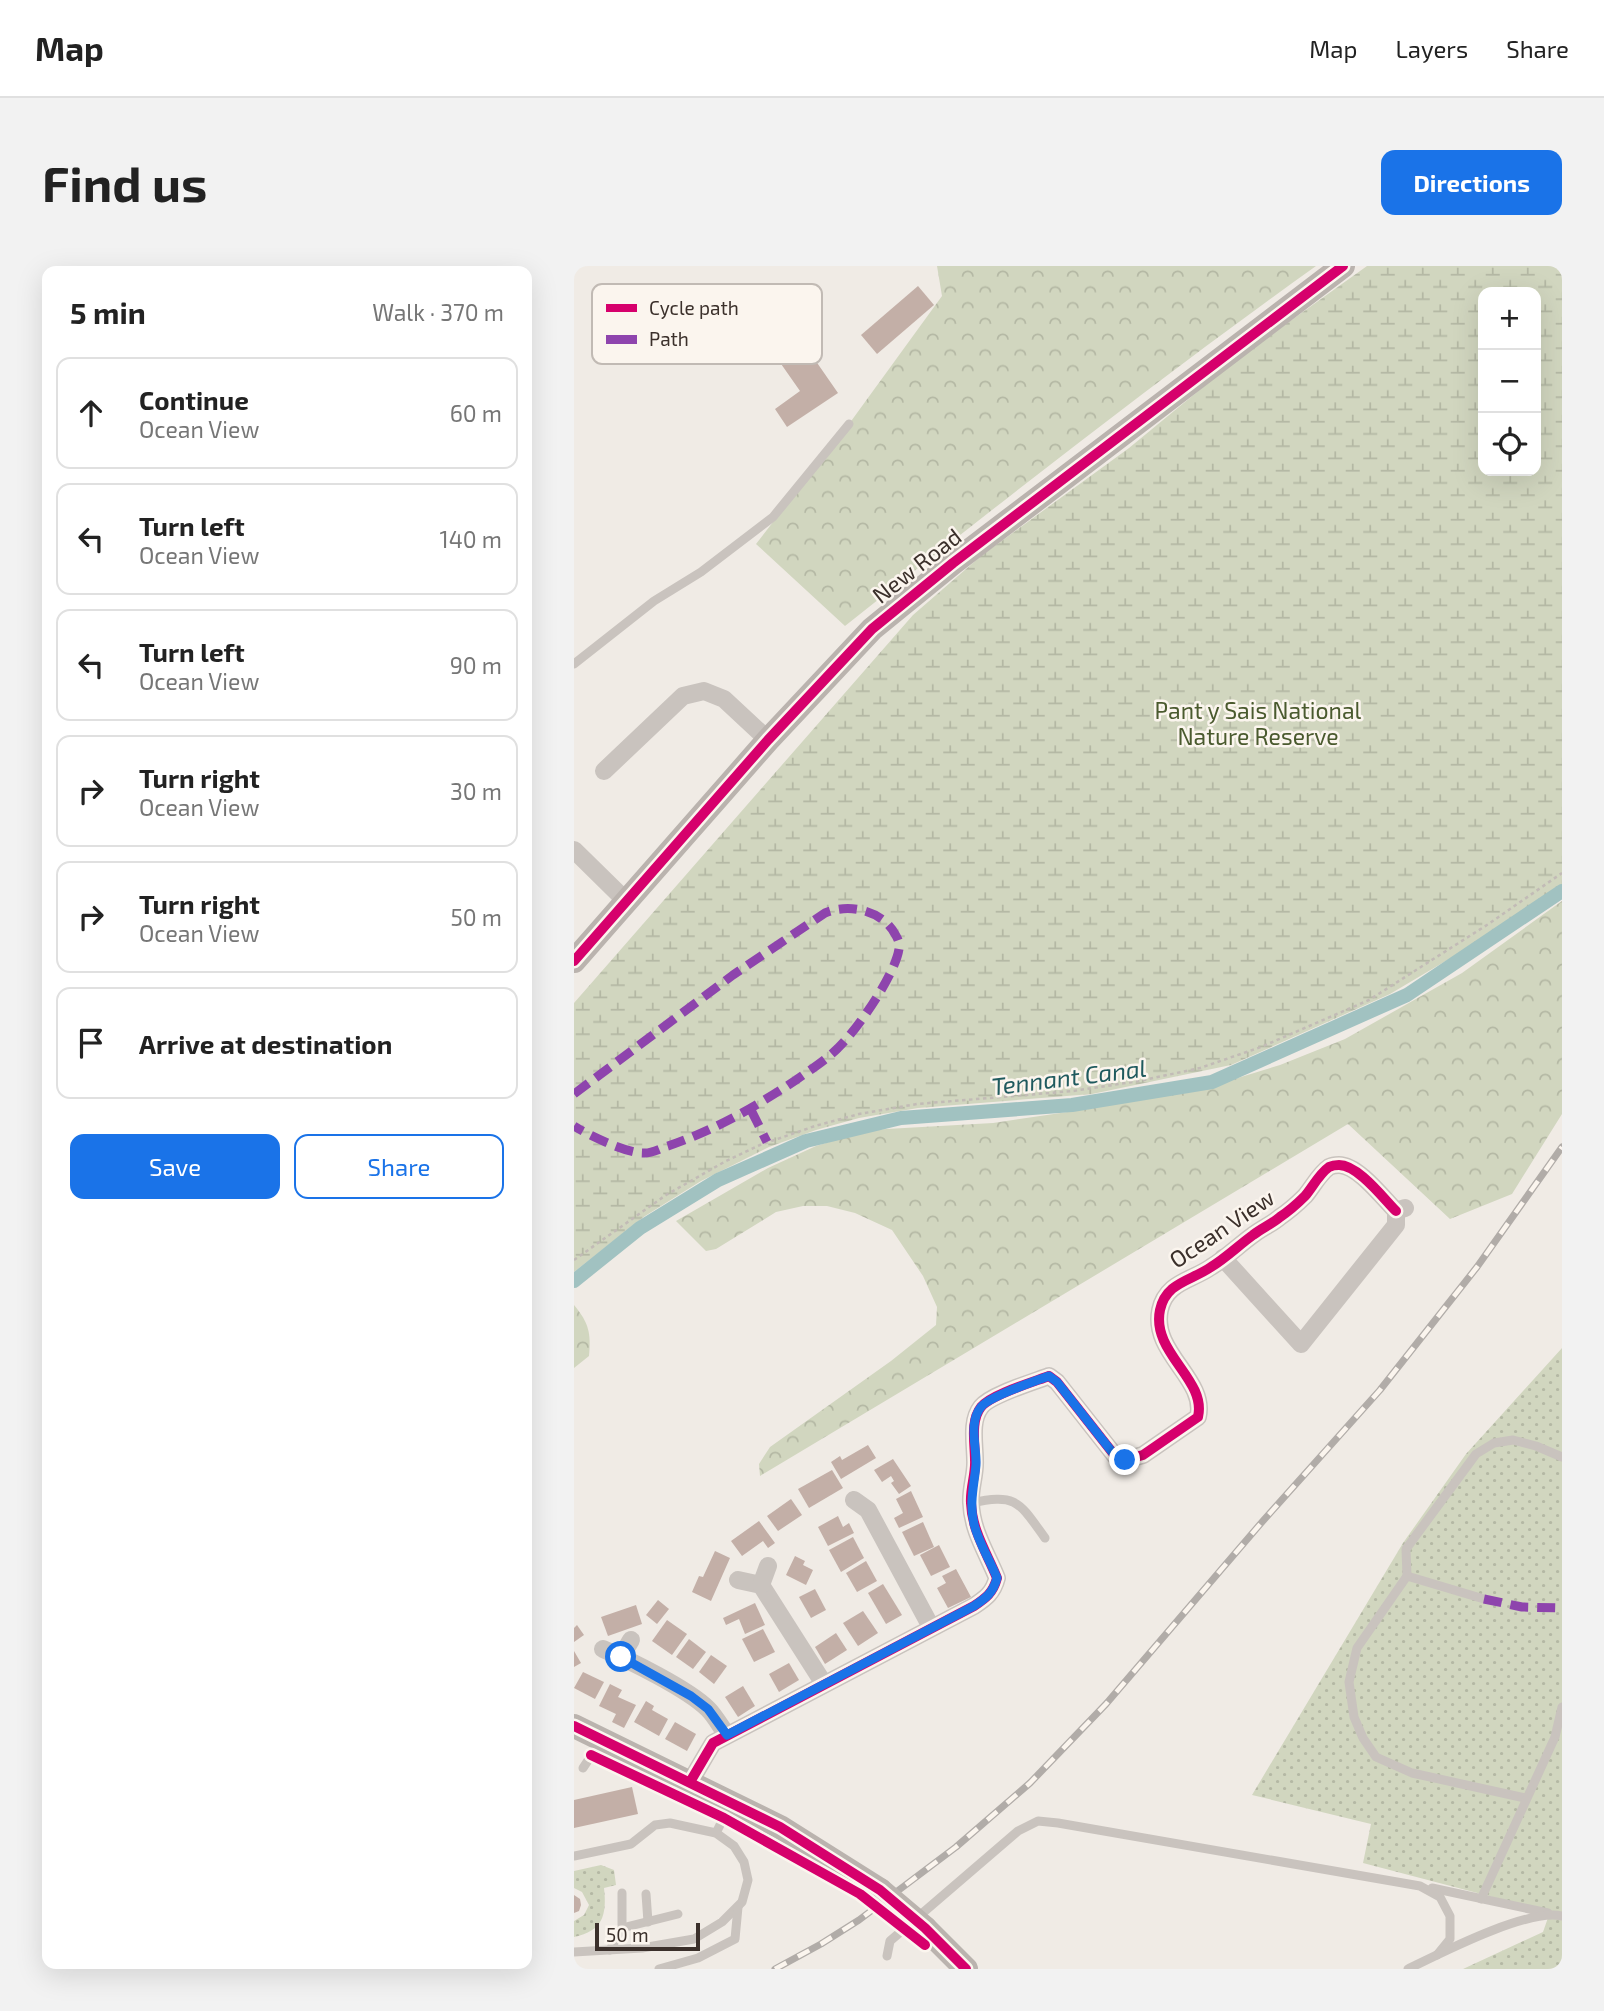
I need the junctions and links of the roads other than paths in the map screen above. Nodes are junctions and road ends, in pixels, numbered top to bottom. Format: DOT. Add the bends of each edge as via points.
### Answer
graph roads {
  1 [pos="1343,266"];
  2 [pos="849,424"];
  3 [pos="574,664"];
  4 [pos="768,740"];
  5 [pos="617,767"];
  6 [pos="574,850"];
  7 [pos="626,901"];
  8 [pos="574,961"];
  9 [pos="1223,1258"];
  10 [pos="1562,1457"];
  11 [pos="868,1503"];
  12 [pos="971,1503"];
  13 [pos="1045,1538"];
  14 [pos="768,1566"];
  15 [pos="1407,1576"];
  16 [pos="738,1580"];
  17 [pos="761,1585"];
  18 [pos="1484,1599"];
  19 [pos="931,1627"];
  20 [pos="631,1640"];
  21 [pos="603,1649"];
  22 [pos="621,1657"];
  23 [pos="824,1684"];
  24 [pos="1562,1707"];
  25 [pos="574,1726"];
  26 [pos="727,1735"];
  27 [pos="602,1739"];
  28 [pos="583,1768"];
  29 [pos="690,1782"];
  30 [pos="1525,1798"];
  31 [pos="731,1803"];
  32 [pos="716,1833"];
  33 [pos="574,1856"];
  34 [pos="1420,1886"];
  35 [pos="622,1893"];
  36 [pos="646,1895"];
  37 [pos="1481,1899"];
  38 [pos="738,1906"];
  39 [pos="678,1914"];
  40 [pos="1557,1915"];
  41 [pos="648,1922"];
  42 [pos="622,1928"];
  43 [pos="610,1951"];
  44 [pos="574,1952"];
  45 [pos="1437,1955"];
  46 [pos="887,1956"];
  47 [pos="659,1969"];
  48 [pos="966,1969"];
  49 [pos="1408,1969"];
  1 -- 4 [label="main road, New Road" via="872,629"];
  2 -- 3 [label="lane" via="773,517"];
  4 -- 5 [label="street" via="724,699 704,691 683,696"];
  4 -- 7 [label="main road, New Road"];
  6 -- 7 [label="street"];
  7 -- 8 [label="main road, New Road"];
  9 -- 9 [label="street, Ocean View" via="1279,1218 1329,1167 1338,1164 1358,1172 1400,1210 1396,1225 1301,1344"];
  9 -- 12 [label="street, Ocean View" via="1172,1288 1160,1312 1161,1339 1197,1396 1198,1417 1143,1455 1125,1460 1116,1457 1057,1382 1049,1376 1030,1382 988,1400 975,1418"];
  10 -- 15 [label="lane" via="1513,1440 1494,1443 1476,1454 1406,1549"];
  11 -- 19 [label="street"];
  12 -- 13 [label="lane" via="1009,1499 1024,1510"];
  12 -- 19 [label="street, Ocean View" via="982,1549 997,1578 994,1588 974,1606"];
  14 -- 17 [label="street"];
  15 -- 18 [label="lane"];
  15 -- 30 [label="lane" via="1357,1648 1349,1682 1354,1717 1363,1738 1376,1757 1412,1773"];
  16 -- 17 [label="street"];
  17 -- 23 [label="street"];
  19 -- 23 [label="street, Ocean View"];
  20 -- 22 [label="street"];
  21 -- 22 [label="street"];
  22 -- 26 [label="street" via="691,1696 708,1709"];
  23 -- 26 [label="street, Ocean View"];
  24 -- 30 [label="lane" via="1555,1737"];
  25 -- 27 [label="main road"];
  26 -- 29 [label="street, Ocean View" via="713,1743"];
  27 -- 28 [label="lane"];
  27 -- 29 [label="main road"];
  29 -- 31 [label="main road"];
  30 -- 37 [label="lane"];
  31 -- 32 [label="lane"];
  31 -- 48 [label="main road, bridge" via="780,1827 880,1891"];
  32 -- 33 [label="lane" via="670,1823 655,1825 631,1844"];
  32 -- 38 [label="lane" via="734,1846 744,1861 748,1880"];
  34 -- 37 [label="lane"];
  34 -- 45 [label="lane" via="1440,1897 1450,1916 1450,1939"];
  34 -- 46 [label="lane" via="1038,1822 1018,1831 890,1941"];
  35 -- 42 [label="lane"];
  36 -- 41 [label="lane"];
  37 -- 40 [label="lane"];
  38 -- 43 [label="lane" via="722,1923 694,1939"];
  38 -- 47 [label="lane" via="735,1939 698,1958"];
  39 -- 41 [label="lane"];
  40 -- 45 [label="lane" via="1505,1926"];
  41 -- 42 [label="lane"];
  42 -- 43 [label="lane"];
  43 -- 44 [label="lane"];
  45 -- 49 [label="lane"];
}
